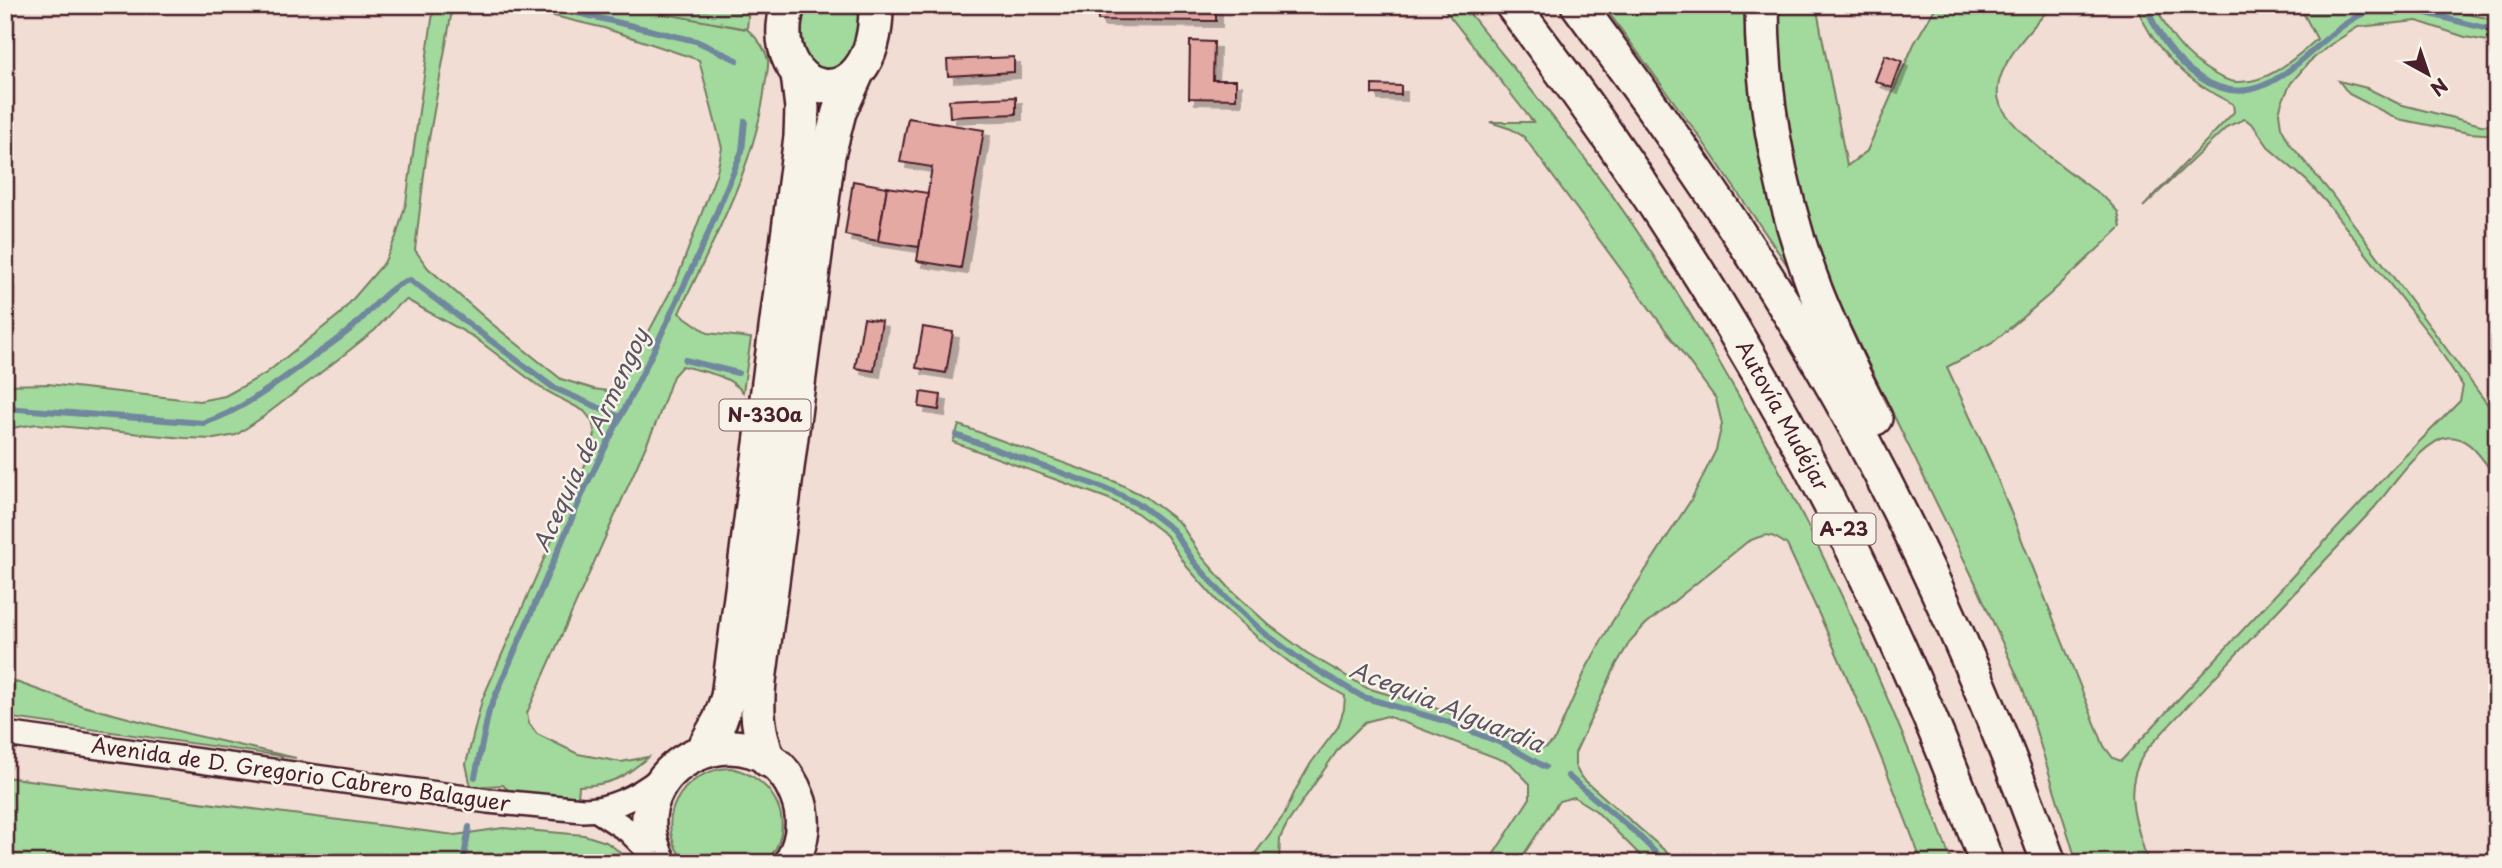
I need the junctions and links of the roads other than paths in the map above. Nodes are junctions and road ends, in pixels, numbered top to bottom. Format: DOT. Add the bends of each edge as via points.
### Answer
graph roads {
  1 [pos="788,5"];
  2 [pos="876,5"];
  3 [pos="1489,5"];
  4 [pos="1512,5"];
  5 [pos="1578,5"];
  6 [pos="1762,5"];
  7 [pos="1533,32"];
  8 [pos="798,74"];
  9 [pos="856,75"];
  10 [pos="1896,504"];
  11 [pos="5,734"];
  12 [pos="690,758"];
  13 [pos="768,760"];
  14 [pos="597,810"];
  15 [pos="659,862"];
  16 [pos="791,863"];
  17 [pos="1987,863"];
  18 [pos="2049,863"];
  1 -- 8 [label="highway, N-330a" via="784,37"];
  2 -- 9 [label="highway, N-330a" via="870,52"];
  3 -- 7 [label="highway" via="1504,23"];
  4 -- 7 [label="highway, Autovía Mudéjar / A-23"];
  5 -- 10 [label="highway, A-23" via="1742,237 1820,364"];
  6 -- 10 [label="highway" via="1769,113 1791,221 1827,318 1903,476"];
  7 -- 17 [label="highway, Autovía Mudéjar / A-23" via="1690,258 1793,432 1887,617"];
  8 -- 9 [label="highway" via="827,86"];
  8 -- 12 [label="highway, N-330a" via="801,137 731,677 724,710"];
  9 -- 13 [label="highway, N-330a" via="839,112 828,155 763,653 757,710"];
  10 -- 18 [label="highway, A-23" via="1958,631"];
  11 -- 14 [label="street, Avenida de D. Gregorio Cabrero Balaguer" via="488,801"];
  12 -- 13 [label="highway, N-330a" via="716,747 743,749"];
  12 -- 14 [label="street, Avenida de D. Gregorio Cabrero Balaguer" via="632,798"];
  12 -- 15 [label="highway, N-330a" via="657,788 649,832"];
  13 -- 16 [label="highway, N-330a" via="788,778 800,802 802,830"];
  14 -- 15 [label="street, Avenida de D. Gregorio Cabrero Balaguer" via="629,831"];
}
